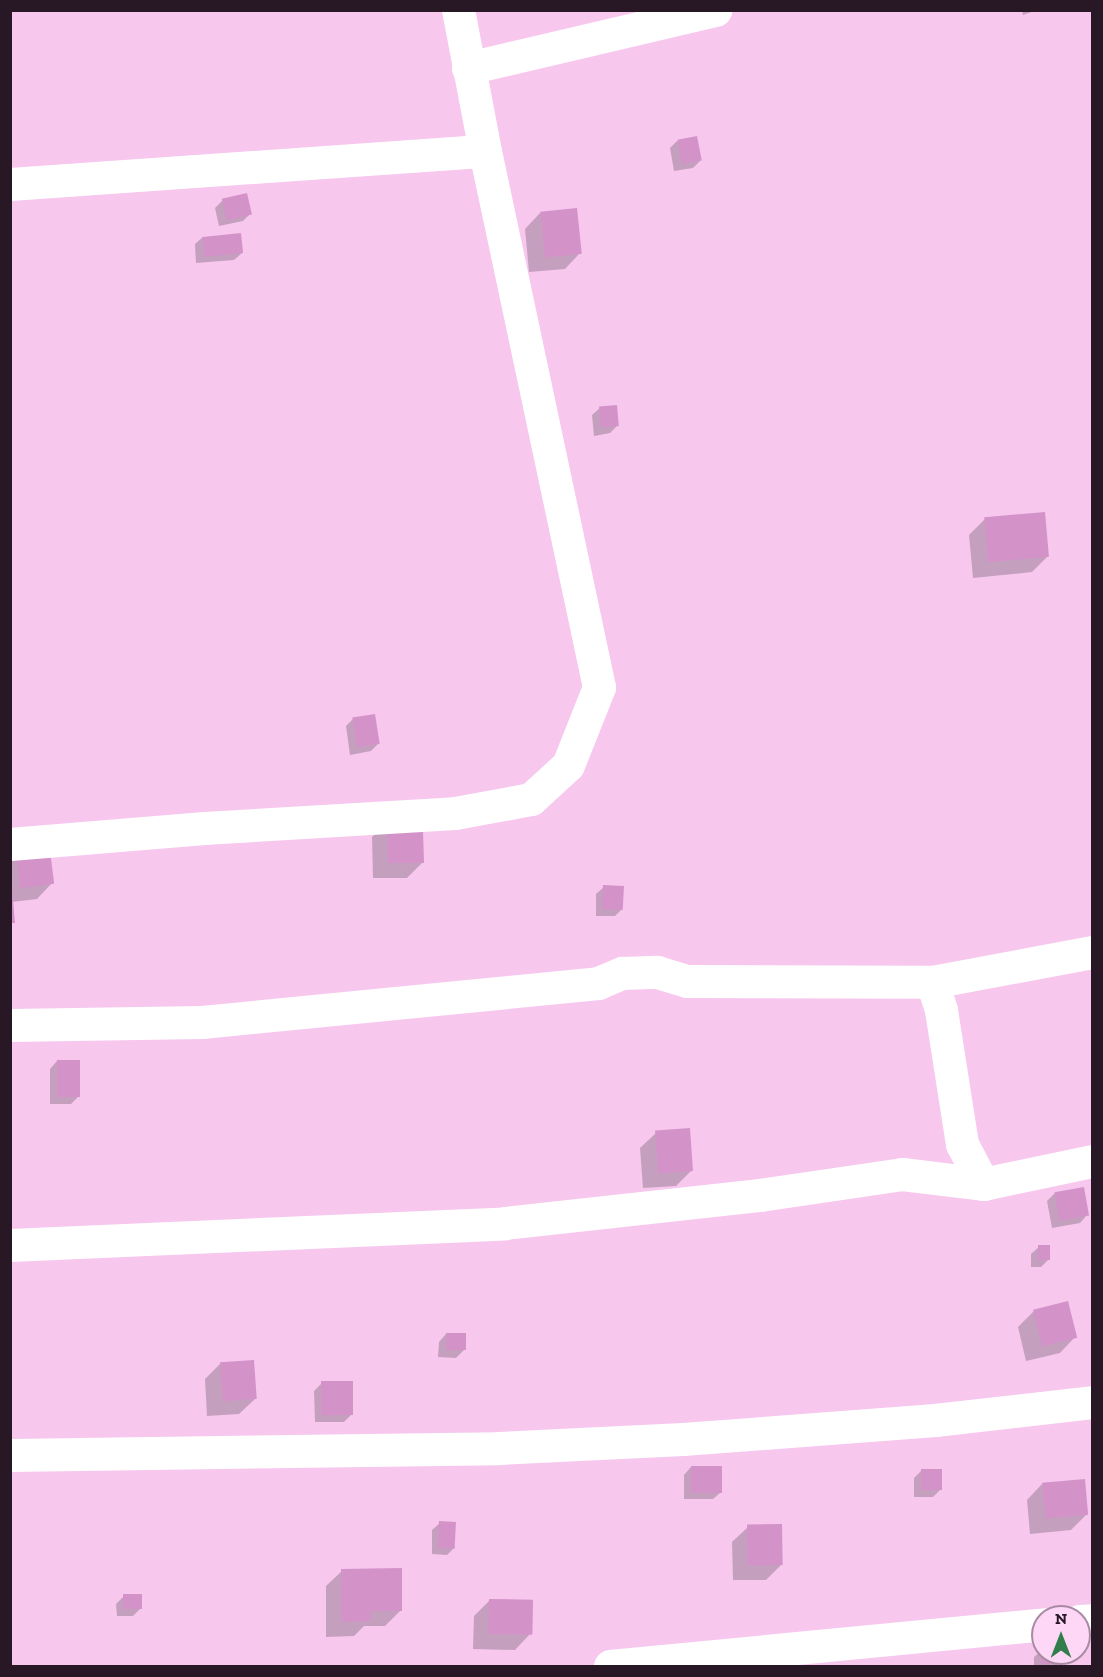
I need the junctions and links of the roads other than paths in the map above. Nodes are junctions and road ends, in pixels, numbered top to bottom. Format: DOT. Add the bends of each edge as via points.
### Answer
graph roads {
  1 [pos="458,10"];
  2 [pos="715,10"];
  3 [pos="468,68"];
  4 [pos="485,151"];
  5 [pos="10,184"];
  6 [pos="10,844"];
  7 [pos="1092,952"];
  8 [pos="932,982"];
  9 [pos="10,1025"];
  10 [pos="1092,1161"];
  11 [pos="983,1184"];
  12 [pos="10,1245"];
  13 [pos="1092,1402"];
  14 [pos="10,1455"];
  15 [pos="1031,1625"];
  16 [pos="610,1666"];
  1 -- 3 [label="street"];
  2 -- 3 [label="street"];
  3 -- 4 [label="street"];
  4 -- 5 [label="street"];
  4 -- 6 [label="street" via="599,687 568,765 531,799 455,813"];
  7 -- 8 [label="street"];
  8 -- 9 [label="street" via="687,981 657,972 622,973 598,983 202,1022"];
  8 -- 11 [label="street" via="941,1010 962,1144"];
  10 -- 11 [label="street"];
  11 -- 12 [label="street" via="902,1174 760,1196 505,1224"];
  13 -- 14 [label="street" via="935,1420 499,1449"];
  15 -- 16 [label="street"];
}
